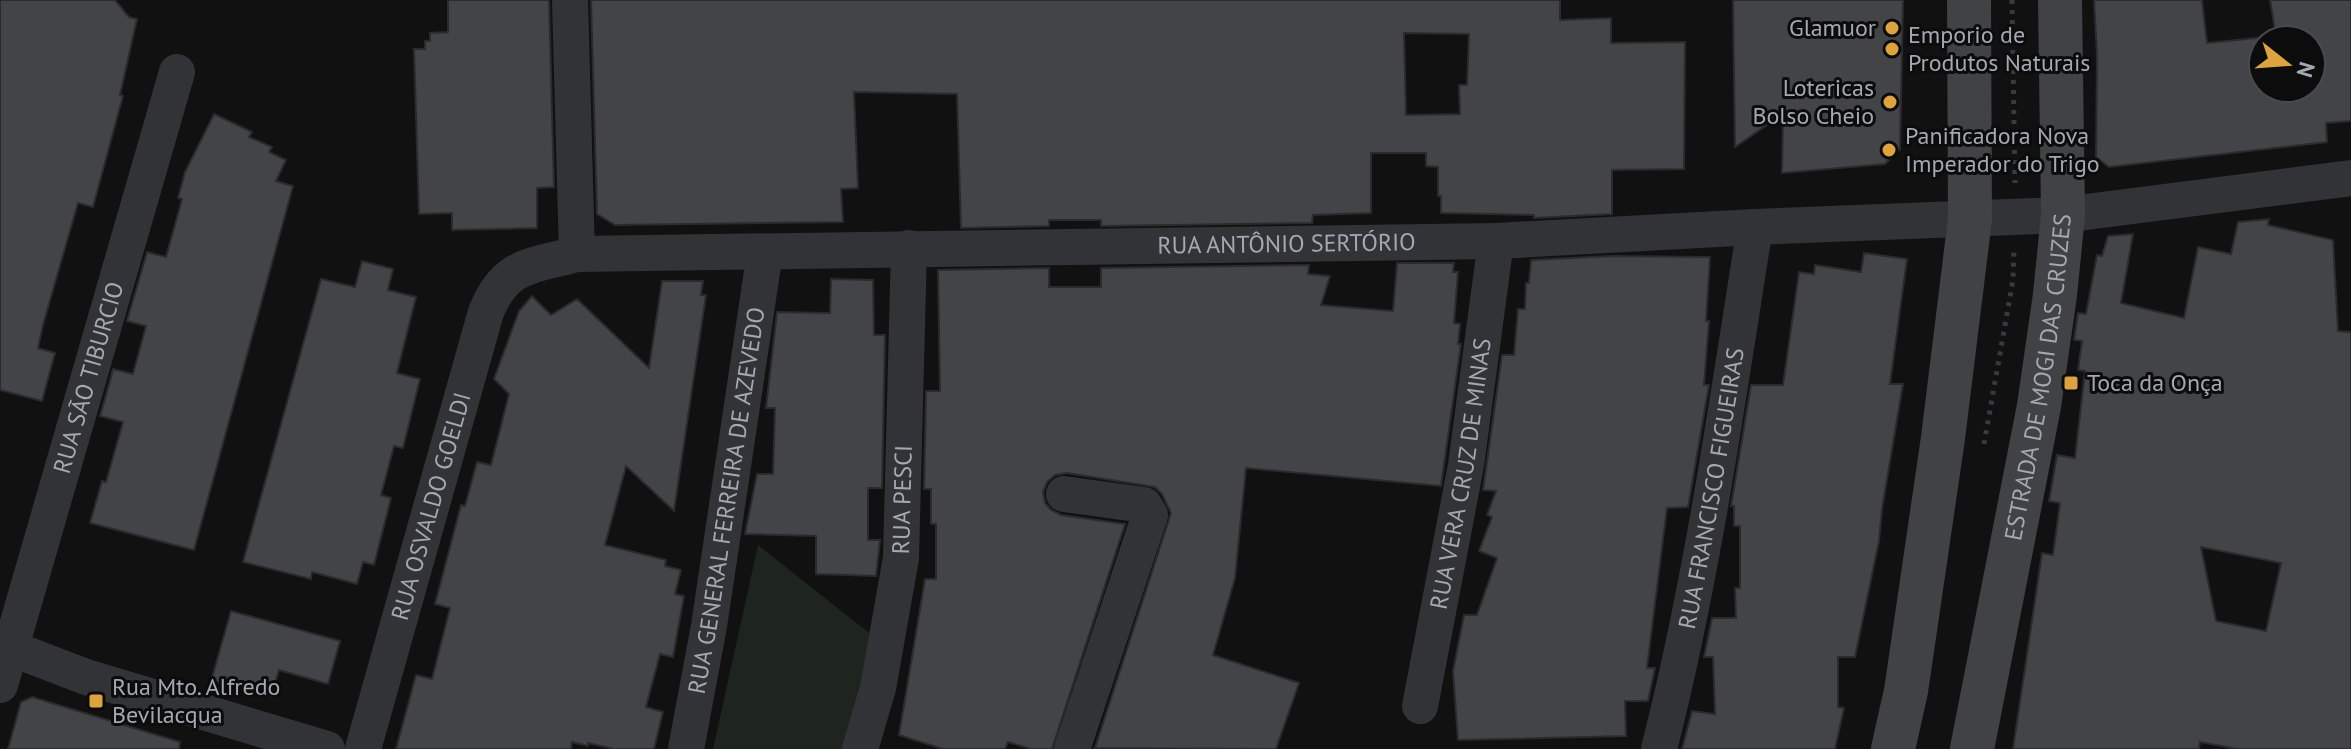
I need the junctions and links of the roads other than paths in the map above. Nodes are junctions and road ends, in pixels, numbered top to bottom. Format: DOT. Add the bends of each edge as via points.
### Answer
graph roads {
  1 [pos="570,0"];
  2 [pos="1969,0"];
  3 [pos="2060,0"];
  4 [pos="177,72"];
  5 [pos="2351,178"];
  6 [pos="2063,215"];
  7 [pos="1970,219"];
  8 [pos="1755,227"];
  9 [pos="1496,241"];
  10 [pos="909,248"];
  11 [pos="765,252"];
  12 [pos="577,254"];
  13 [pos="513,272"];
  14 [pos="1064,494"];
  15 [pos="5,647"];
  16 [pos="0,685"];
  17 [pos="1420,706"];
  18 [pos="327,749"];
  19 [pos="363,749"];
  20 [pos="686,749"];
  21 [pos="860,749"];
  22 [pos="1072,749"];
  23 [pos="1659,749"];
  24 [pos="1893,749"];
  25 [pos="1972,749"];
  1 -- 12 [label="street"];
  2 -- 7 [label="main road"];
  3 -- 6 [label="main road, ESTRADA DE MOGI DAS CRUZES"];
  4 -- 15 [label="street, RUA SÃO TIBURCIO"];
  5 -- 6 [label="street, RUA ANTÔNIO SERTÓRIO"];
  6 -- 7 [label="street, RUA ANTÔNIO SERTÓRIO"];
  6 -- 25 [label="main road, ESTRADA DE MOGI DAS CRUZES" via="2039,406"];
  7 -- 8 [label="street, RUA ANTÔNIO SERTÓRIO"];
  7 -- 24 [label="main road" via="1936,485"];
  8 -- 9 [label="street, RUA ANTÔNIO SERTÓRIO"];
  8 -- 23 [label="street, RUA FRANCISCO FIGUEIRAS" via="1709,517"];
  9 -- 10 [label="street, RUA ANTÔNIO SERTÓRIO"];
  9 -- 17 [label="street, RUA VERA CRUZ DE MINAS" via="1466,465"];
  10 -- 11 [label="street, RUA ANTÔNIO SERTÓRIO"];
  10 -- 21 [label="street, RUA PESCI" via="901,558 878,688"];
  11 -- 12 [label="street, RUA ANTÔNIO SERTÓRIO"];
  11 -- 20 [label="street, RUA GENERAL FERREIRA DE AZEVEDO"];
  12 -- 13 [label="street, RUA ANTÔNIO SERTÓRIO"];
  13 -- 19 [label="street, RUA OSVALDO GOELDI" via="495,290 486,312"];
  14 -- 22 [label="street" via="1144,505 1150,515"];
  15 -- 16 [label="street, RUA SÃO TIBURCIO"];
  15 -- 18 [label="street" via="86,677"];
}
